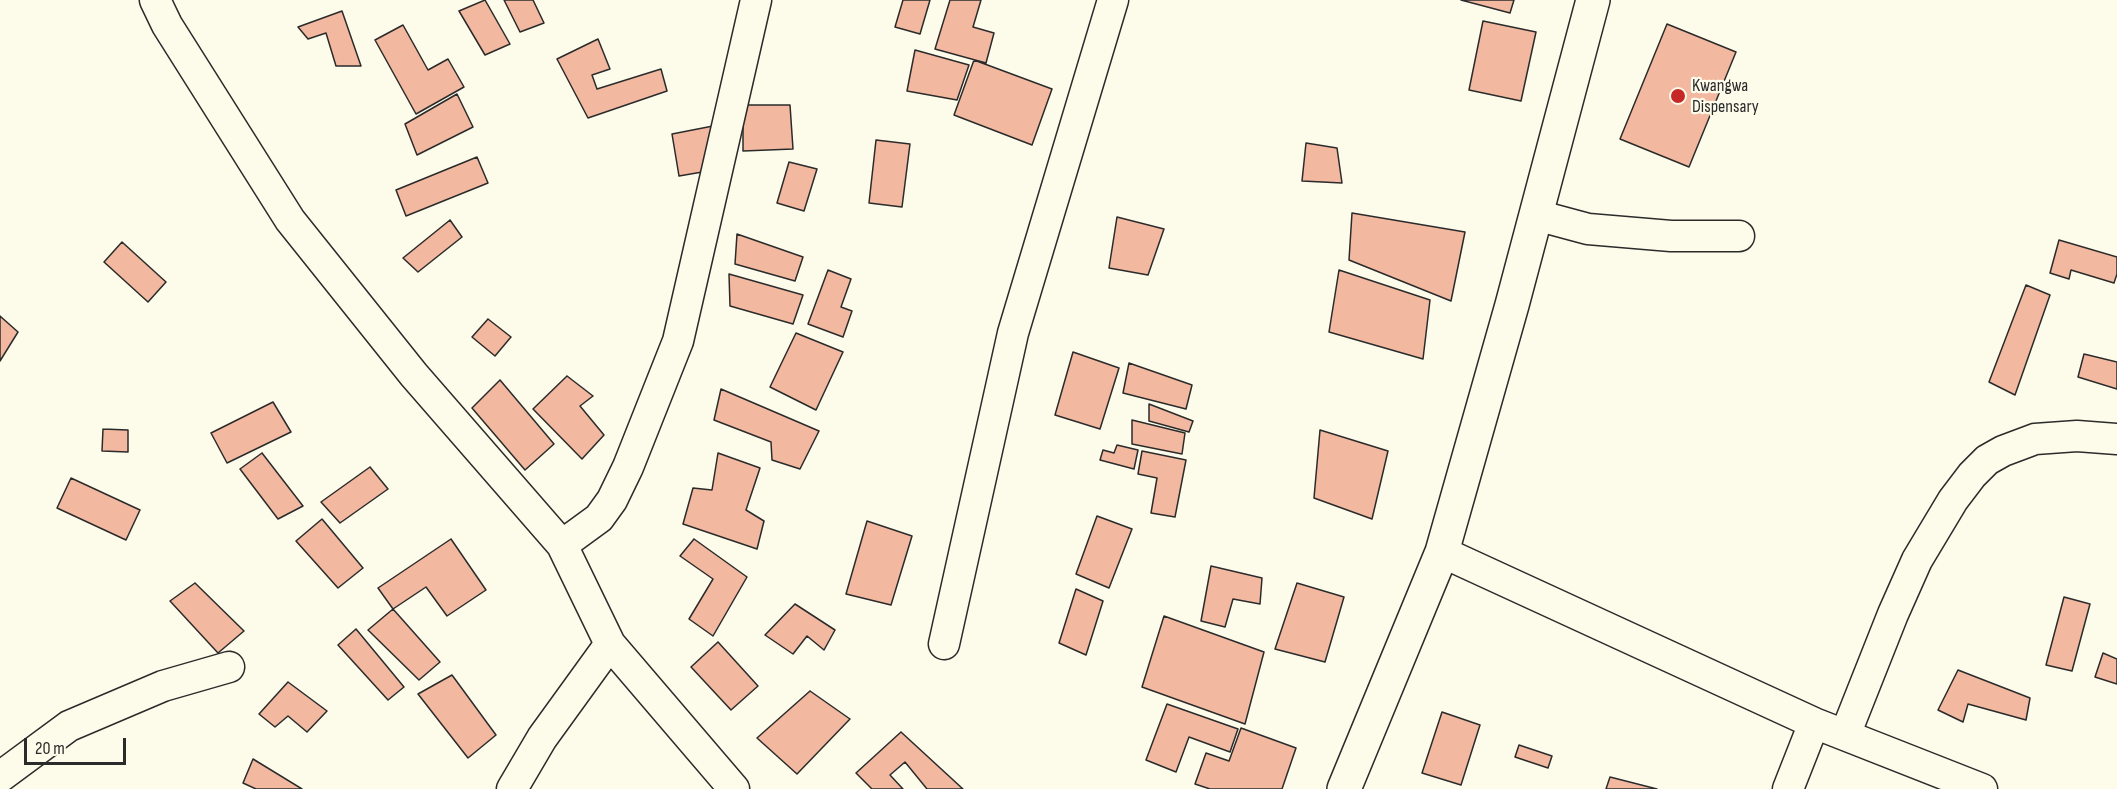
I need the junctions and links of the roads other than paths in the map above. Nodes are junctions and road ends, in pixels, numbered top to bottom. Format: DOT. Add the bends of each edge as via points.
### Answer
graph roads {
  1 [pos="155,0"];
  2 [pos="756,0"];
  3 [pos="1113,0"];
  4 [pos="1593,0"];
  5 [pos="1536,215"];
  6 [pos="1739,236"];
  7 [pos="2117,439"];
  8 [pos="562,545"];
  9 [pos="1442,552"];
  10 [pos="610,644"];
  11 [pos="944,644"];
  12 [pos="229,667"];
  13 [pos="1814,723"];
  14 [pos="1845,735"];
  15 [pos="0,777"];
  16 [pos="512,789"];
  17 [pos="734,789"];
  18 [pos="1344,789"];
  19 [pos="1788,789"];
  20 [pos="1982,789"];
  1 -- 8 [label="street" via="290,220 414,375"];
  2 -- 8 [label="street" via="678,341 612,500 599,518"];
  3 -- 11 [label="street" via="1013,333"];
  4 -- 5 [label="street"];
  5 -- 6 [label="street" via="1588,229 1671,236"];
  5 -- 9 [label="street"];
  7 -- 14 [label="street" via="2035,439 1987,460 1972,475 1917,560"];
  8 -- 10 [label="street"];
  9 -- 13 [label="street"];
  9 -- 18 [label="street"];
  10 -- 16 [label="street" via="542,738"];
  10 -- 17 [label="street"];
  12 -- 15 [label="street" via="164,686 69,726"];
  13 -- 14 [label="street"];
  13 -- 19 [label="street"];
  14 -- 20 [label="street"];
}
